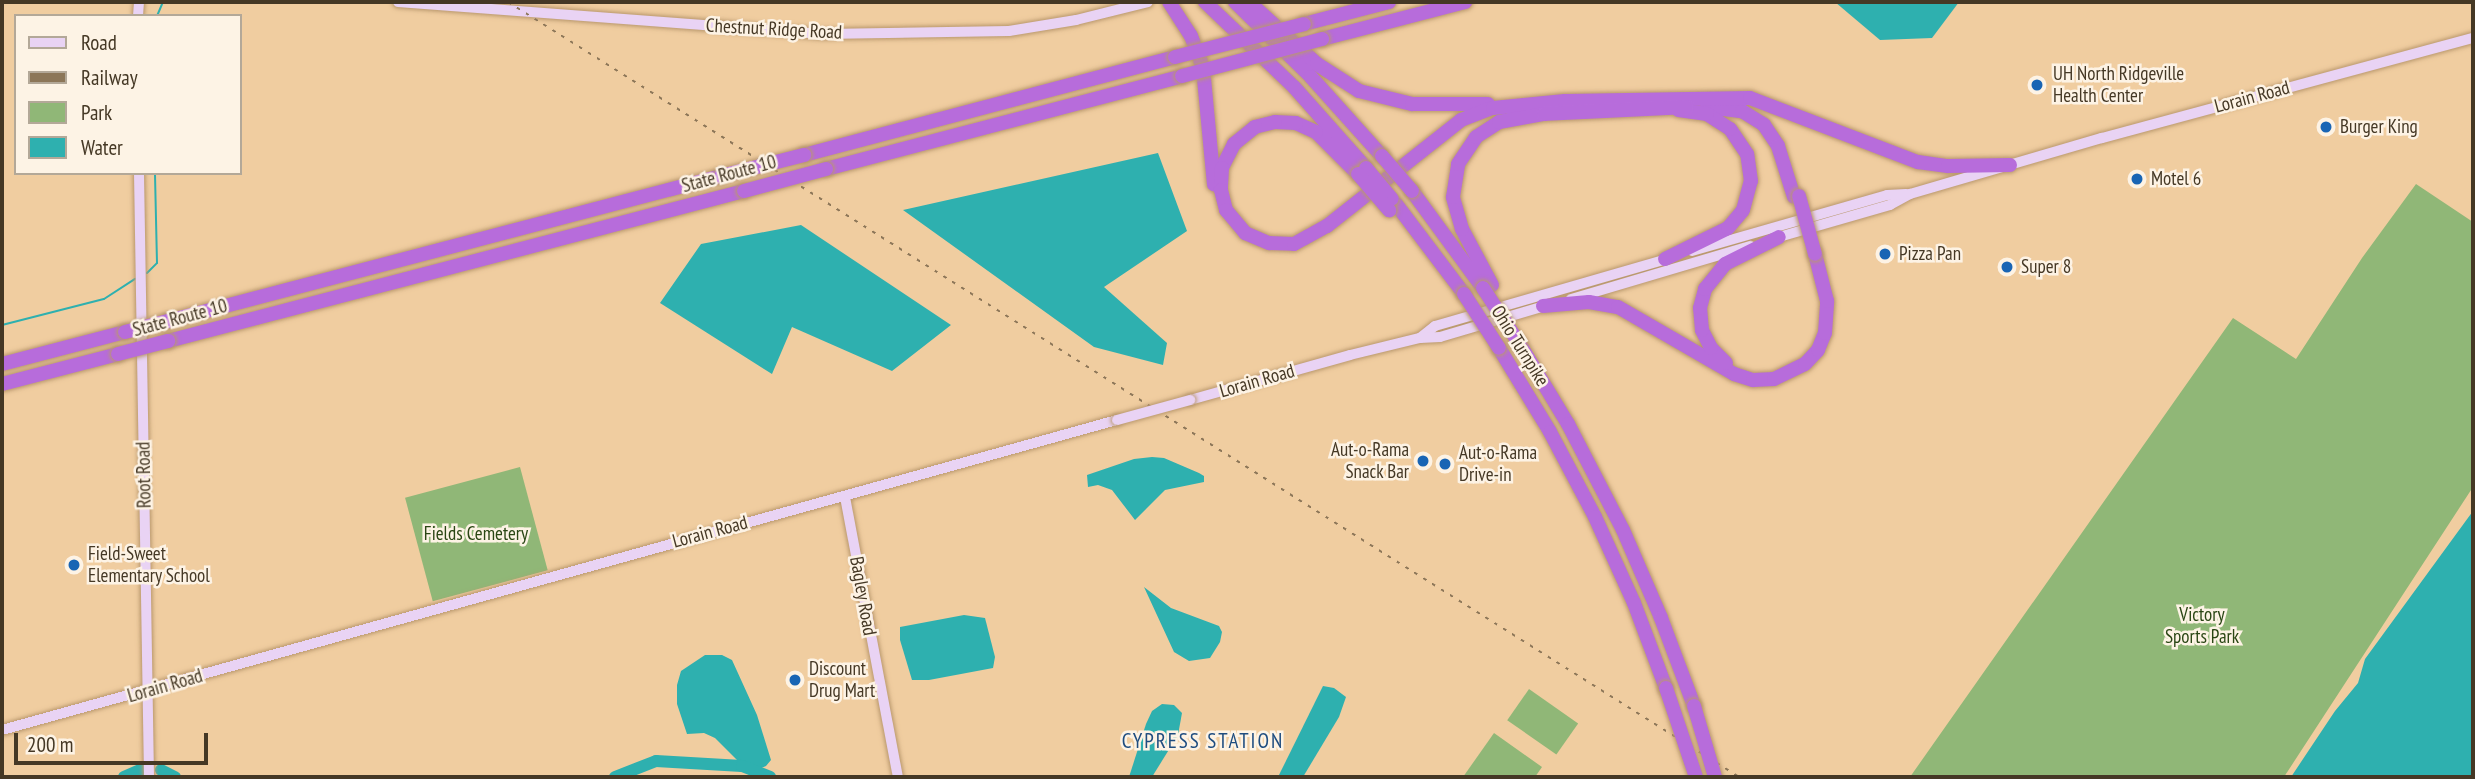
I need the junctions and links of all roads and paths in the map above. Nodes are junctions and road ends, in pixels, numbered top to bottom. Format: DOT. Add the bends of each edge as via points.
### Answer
graph roads {
  1 [pos="398,2"];
  2 [pos="1148,2"];
  3 [pos="1206,2"];
  4 [pos="1235,2"];
  5 [pos="1249,2"];
  6 [pos="1389,2"];
  7 [pos="1465,2"];
  8 [pos="1173,7"];
  9 [pos="2473,38"];
  10 [pos="1706,99"];
  11 [pos="1531,103"];
  12 [pos="1669,109"];
  13 [pos="1544,114"];
  14 [pos="2010,165"];
  15 [pos="1362,171"];
  16 [pos="139,175"];
  17 [pos="1910,194"];
  18 [pos="1797,197"];
  19 [pos="1779,237"];
  20 [pos="1813,254"];
  21 [pos="1665,259"];
  22 [pos="1488,286"];
  23 [pos="1568,294"];
  24 [pos="1543,306"];
  25 [pos="1420,338"];
  26 [pos="2,364"];
  27 [pos="2,384"];
  28 [pos="845,497"];
  29 [pos="147,692"];
  30 [pos="2,730"];
  31 [pos="149,777"];
  32 [pos="898,777"];
  33 [pos="1696,777"];
  34 [pos="1715,777"];
  1 -- 2 [label="street, Chestnut Ridge Road" via="823,34 1009,31"];
  3 -- 15 [label="highway" via="1294,87"];
  4 -- 22 [label="highway, Ohio Turnpike, bridge" via="1382,156"];
  5 -- 11 [label="highway" via="1324,71 1367,94 1422,105"];
  6 -- 26 [label="highway, State Route 10, bridge"];
  7 -- 27 [label="highway, State Route 10, bridge"];
  8 -- 13 [label="highway" via="1191,36 1205,76 1219,205 1233,229 1262,247 1289,250 1318,240 1467,122 1503,112"];
  9 -- 14 [label="street, Lorain Road"];
  10 -- 11 [label="highway"];
  10 -- 14 [label="highway" via="1762,101 1918,162"];
  10 -- 18 [label="highway" via="1744,104 1768,120 1783,144"];
  11 -- 15 [label="highway" via="1480,111 1454,124 1327,226 1294,244 1269,243 1245,233 1226,210 1221,190 1222,168 1234,144 1255,127 1275,121 1296,123 1316,132"];
  12 -- 13 [label="highway"];
  12 -- 18 [label="highway" via="1723,107 1754,117 1775,140"];
  12 -- 21 [label="highway" via="1702,112 1726,125 1745,150 1751,176 1745,204 1728,228"];
  13 -- 22 [label="highway" via="1487,127 1467,146 1456,170 1456,212"];
  14 -- 17 [label="street, Lorain Road"];
  15 -- 33 [label="highway, Ohio Turnpike, bridge" via="1440,261 1545,422 1639,615"];
  16 -- 29 [label="street, Root Road"];
  17 -- 19 [label="street, Lorain Road" via="1889,205"];
  17 -- 21 [label="street, Lorain Road" via="1887,195"];
  18 -- 20 [label="highway, bridge"];
  19 -- 20 [label="highway" via="1725,264 1703,293 1704,335 1713,352 1732,367 1754,374 1773,373 1793,365 1810,350 1822,313"];
  19 -- 23 [label="street, Lorain Road"];
  20 -- 24 [label="highway" via="1828,309 1824,339 1805,364 1774,379 1753,380 1734,374 1618,307 1589,302"];
  21 -- 23 [label="street, Lorain Road"];
  22 -- 34 [label="highway, Ohio Turnpike, bridge" via="1623,530 1694,706"];
  23 -- 24 [label="street, Lorain Road"];
  23 -- 25 [label="street, Lorain Road" via="1435,326"];
  24 -- 25 [label="street, Lorain Road" via="1440,337"];
  25 -- 28 [label="street, Lorain Road, bridge"];
  28 -- 29 [label="street, Lorain Road"];
  28 -- 32 [label="street, Bagley Road"];
  29 -- 30 [label="street, Lorain Road"];
  29 -- 31 [label="street, Root Road"];
}
